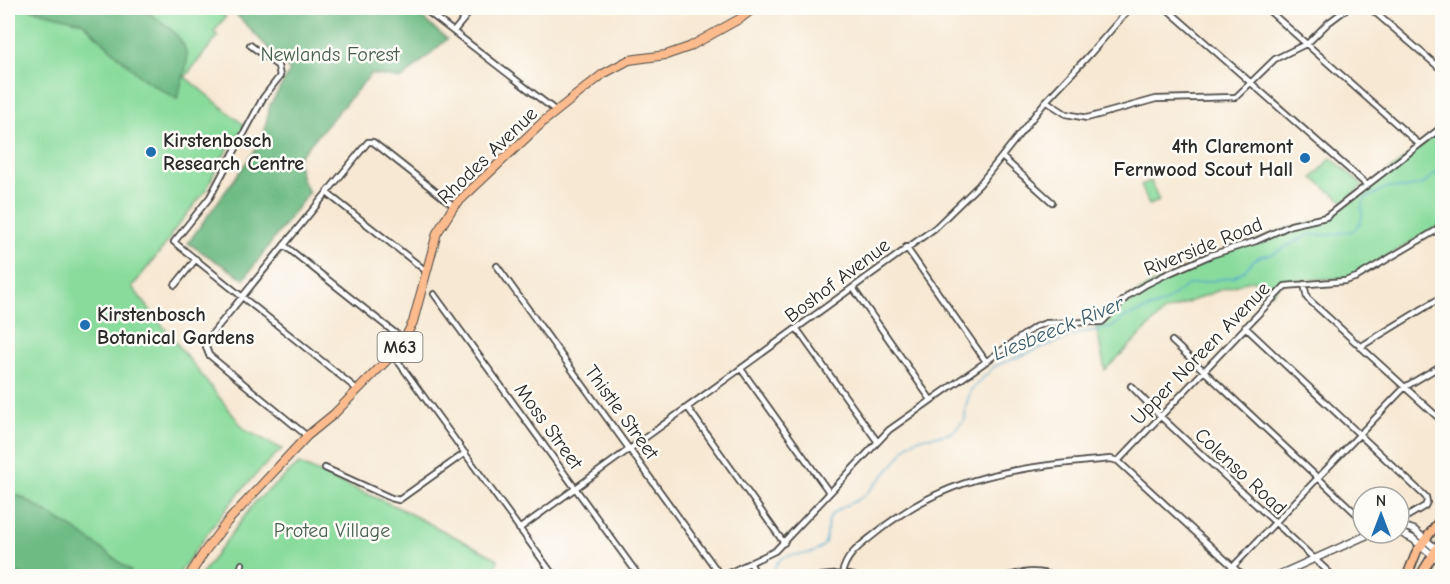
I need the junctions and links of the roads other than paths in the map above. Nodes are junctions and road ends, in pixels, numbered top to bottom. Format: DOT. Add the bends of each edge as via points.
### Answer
graph roads {
  1 [pos="423,8"];
  2 [pos="473,8"];
  3 [pos="754,8"];
  4 [pos="1130,8"];
  5 [pos="1166,8"];
  6 [pos="1266,8"];
  7 [pos="1348,8"];
  8 [pos="1370,8"];
  9 [pos="454,31"];
  10 [pos="1308,43"];
  11 [pos="250,45"];
  12 [pos="1443,70"];
  13 [pos="1249,83"];
  14 [pos="1046,101"];
  15 [pos="556,111"];
  16 [pos="1443,127"];
  17 [pos="1419,144"];
  18 [pos="1002,157"];
  19 [pos="1368,185"];
  20 [pos="327,193"];
  21 [pos="1052,202"];
  22 [pos="454,206"];
  23 [pos="1443,227"];
  24 [pos="284,244"];
  25 [pos="906,247"];
  26 [pos="196,260"];
  27 [pos="497,266"];
  28 [pos="426,271"];
  29 [pos="1304,284"];
  30 [pos="175,285"];
  31 [pos="853,288"];
  32 [pos="434,294"];
  33 [pos="241,296"];
  34 [pos="1443,297"];
  35 [pos="1245,327"];
  36 [pos="797,329"];
  37 [pos="404,341"];
  38 [pos="1173,341"];
  39 [pos="1360,346"];
  40 [pos="392,356"];
  41 [pos="986,360"];
  42 [pos="1443,365"];
  43 [pos="741,369"];
  44 [pos="1204,370"];
  45 [pos="1131,386"];
  46 [pos="1405,387"];
  47 [pos="358,390"];
  48 [pos="931,400"];
  49 [pos="688,408"];
  50 [pos="1160,416"];
  51 [pos="1443,421"];
  52 [pos="1359,434"];
  53 [pos="307,436"];
  54 [pos="877,441"];
  55 [pos="630,448"];
  56 [pos="465,453"];
  57 [pos="1118,461"];
  58 [pos="326,468"];
  59 [pos="1318,476"];
  60 [pos="575,488"];
  61 [pos="829,492"];
  62 [pos="1351,508"];
  63 [pos="1411,514"];
  64 [pos="1443,517"];
  65 [pos="1275,522"];
  66 [pos="1411,528"];
  67 [pos="519,529"];
  68 [pos="1411,537"];
  69 [pos="1443,540"];
  70 [pos="1351,542"];
  71 [pos="1423,542"];
  72 [pos="784,543"];
  73 [pos="1437,552"];
  74 [pos="1314,559"];
  75 [pos="1443,563"];
  76 [pos="242,564"];
  77 [pos="751,564"];
  78 [pos="1233,567"];
  79 [pos="842,574"];
  80 [pos="189,576"];
  81 [pos="238,576"];
  82 [pos="554,576"];
  83 [pos="639,576"];
  84 [pos="722,576"];
  85 [pos="757,576"];
  86 [pos="821,576"];
  87 [pos="854,576"];
  88 [pos="1008,576"];
  89 [pos="1053,576"];
  90 [pos="1224,576"];
  91 [pos="1243,576"];
  92 [pos="1276,576"];
  93 [pos="1333,576"];
  94 [pos="1407,576"];
  95 [pos="1420,576"];
  1 -- 9 [label="street"];
  2 -- 9 [label="street"];
  3 -- 15 [label="main road, Rhodes Avenue / M63" via="689,47 617,65"];
  4 -- 14 [label="street, Boshof Avenue"];
  5 -- 13 [label="street"];
  6 -- 10 [label="street"];
  7 -- 10 [label="street"];
  8 -- 12 [label="street"];
  9 -- 15 [label="street"];
  10 -- 13 [label="street" via="1275,59"];
  10 -- 17 [label="street"];
  11 -- 26 [label="street" via="278,66 280,76 263,98 210,197 174,242"];
  13 -- 14 [label="street" via="1236,97 1156,99 1087,118 1066,114"];
  13 -- 19 [label="street"];
  14 -- 18 [label="street, Boshof Avenue"];
  15 -- 22 [label="main road, Rhodes Avenue / M63"];
  16 -- 17 [label="street, Riverside Road"];
  17 -- 19 [label="street, Riverside Road"];
  18 -- 21 [label="street"];
  18 -- 25 [label="street, Boshof Avenue" via="939,224"];
  19 -- 41 [label="street, Riverside Road" via="1326,217 1291,225 1211,255 1145,285 1120,302 1102,322 1041,324"];
  20 -- 22 [label="street" via="366,142 373,142"];
  20 -- 24 [label="street"];
  20 -- 28 [label="street"];
  22 -- 28 [label="main road, Rhodes Avenue / M63" via="437,233"];
  23 -- 29 [label="street, Upper Noreen Avenue" via="1357,277"];
  24 -- 33 [label="street"];
  24 -- 37 [label="street"];
  25 -- 31 [label="street, Boshof Avenue"];
  25 -- 41 [label="street"];
  26 -- 30 [label="street"];
  26 -- 33 [label="street"];
  27 -- 55 [label="street, Thistle Street"];
  28 -- 37 [label="main road, Rhodes Avenue / M63"];
  29 -- 35 [label="street, Upper Noreen Avenue" via="1285,286"];
  29 -- 39 [label="street" via="1307,298"];
  31 -- 36 [label="street, Boshof Avenue"];
  31 -- 48 [label="street"];
  32 -- 60 [label="street, Moss Street"];
  33 -- 47 [label="street"];
  33 -- 53 [label="street" via="207,340 209,355"];
  34 -- 39 [label="street"];
  35 -- 44 [label="street, Upper Noreen Avenue"];
  35 -- 52 [label="street"];
  36 -- 43 [label="street, Boshof Avenue"];
  36 -- 54 [label="street"];
  37 -- 40 [label="main road, Rhodes Avenue / M63"];
  38 -- 44 [label="street"];
  39 -- 46 [label="street"];
  40 -- 47 [label="main road, Rhodes Avenue / M63"];
  40 -- 56 [label="street"];
  41 -- 48 [label="street, Riverside Road"];
  42 -- 46 [label="street"];
  43 -- 49 [label="street, Boshof Avenue"];
  43 -- 61 [label="street"];
  44 -- 50 [label="street, Upper Noreen Avenue"];
  44 -- 59 [label="street"];
  45 -- 50 [label="street, Colenso Road"];
  46 -- 51 [label="street"];
  46 -- 52 [label="street"];
  47 -- 53 [label="main road, Rhodes Avenue / M63"];
  48 -- 54 [label="street, Riverside Road"];
  49 -- 55 [label="street, Boshof Avenue"];
  49 -- 72 [label="street"];
  50 -- 57 [label="street, Upper Noreen Avenue"];
  50 -- 65 [label="street, Colenso Road"];
  52 -- 59 [label="street"];
  52 -- 63 [label="street" via="1426,497 1425,506"];
  53 -- 80 [label="main road, Rhodes Avenue / M63" via="227,522"];
  54 -- 61 [label="street, Riverside Road"];
  55 -- 60 [label="street, Boshof Avenue"];
  55 -- 84 [label="street, Thistle Street"];
  56 -- 58 [label="street" via="399,500"];
  56 -- 67 [label="street"];
  57 -- 78 [label="street"];
  57 -- 79 [label="street" via="1022,468 939,493 909,507 852,552 844,562"];
  59 -- 62 [label="street"];
  59 -- 65 [label="street"];
  60 -- 67 [label="street, Boshof Avenue"];
  60 -- 83 [label="street, Moss Street"];
  61 -- 72 [label="street, Riverside Road"];
  64 -- 71 [label="highway"];
  65 -- 74 [label="street, Colenso Road"];
  65 -- 78 [label="street"];
  66 -- 71 [label="street"];
  67 -- 82 [label="street"];
  68 -- 71 [label="street"];
  69 -- 73 [label="highway"];
  70 -- 74 [label="street"];
  71 -- 73 [label="street"];
  71 -- 94 [label="highway"];
  72 -- 77 [label="street, Riverside Road"];
  73 -- 75 [label="street"];
  73 -- 95 [label="highway"];
  74 -- 92 [label="street"];
  74 -- 93 [label="street, Colenso Road"];
  76 -- 81 [label="street"];
  77 -- 84 [label="street, Riverside Road"];
  77 -- 85 [label="street"];
  78 -- 90 [label="street"];
  78 -- 91 [label="street"];
  79 -- 86 [label="street"];
  79 -- 87 [label="street"];
  88 -- 89 [label="street" via="1023,572"];
}
